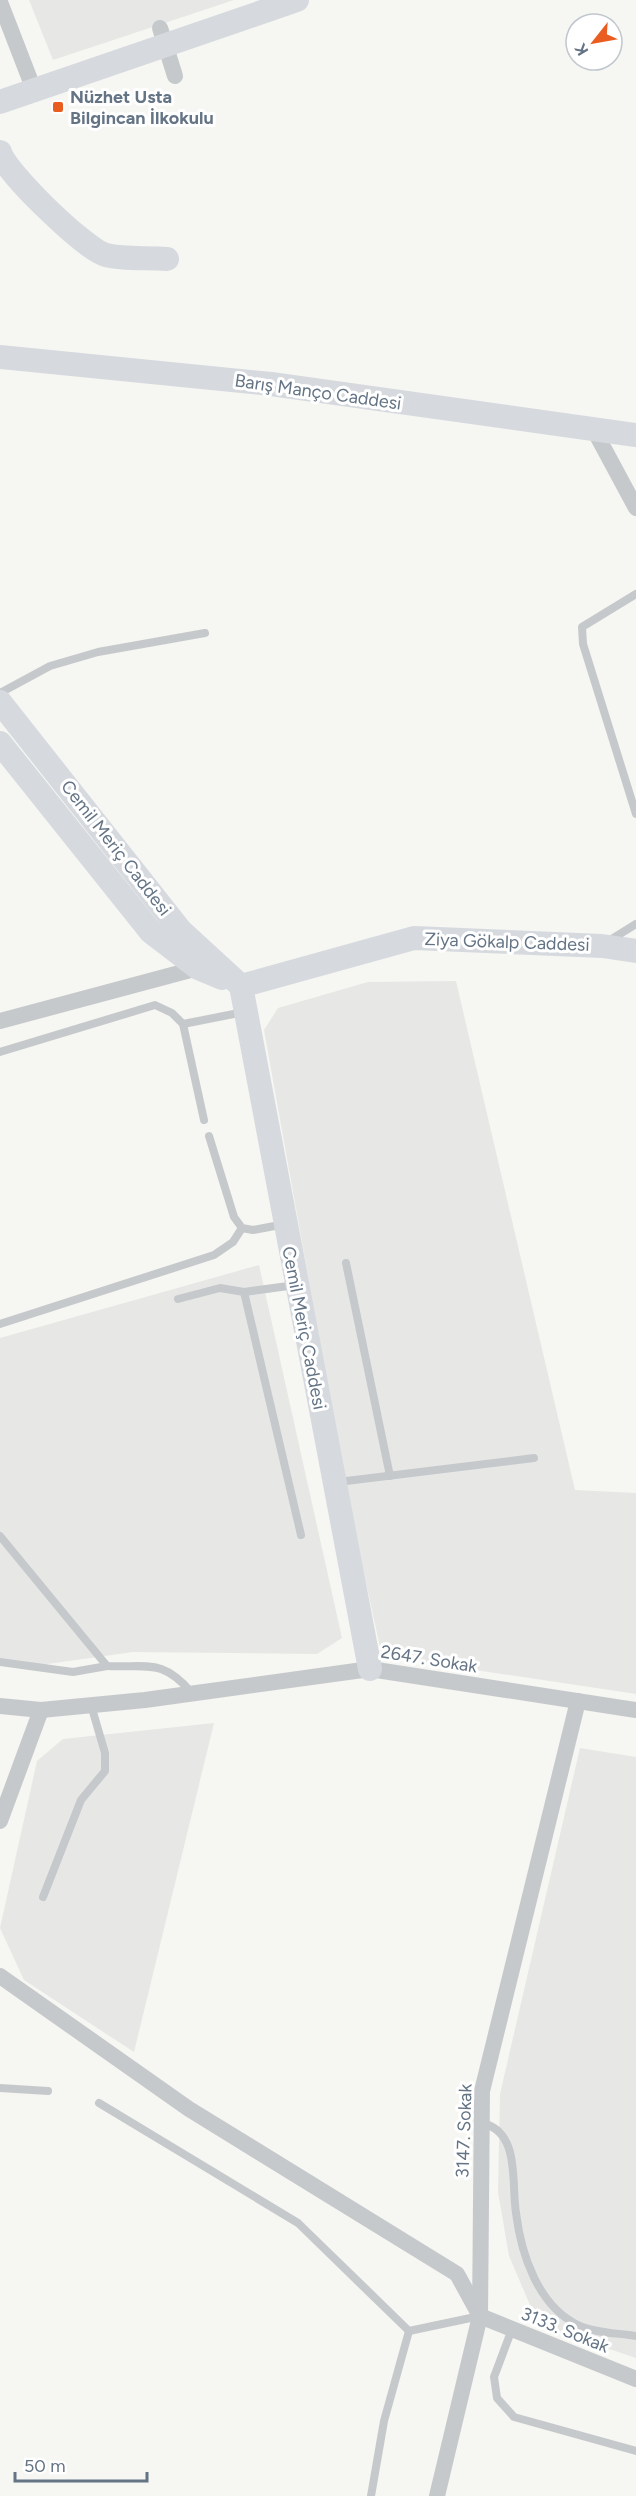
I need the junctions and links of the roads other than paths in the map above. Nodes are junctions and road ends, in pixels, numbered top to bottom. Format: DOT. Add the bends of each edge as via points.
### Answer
graph roads {
  1 [pos="297,0"];
  2 [pos="0,2"];
  3 [pos="163,35"];
  4 [pos="175,76"];
  5 [pos="34,90"];
  6 [pos="0,102"];
  7 [pos="0,152"];
  8 [pos="167,259"];
  9 [pos="0,357"];
  10 [pos="594,430"];
  11 [pos="636,435"];
  12 [pos="636,508"];
  13 [pos="636,594"];
  14 [pos="205,633"];
  15 [pos="0,693"];
  16 [pos="0,702"];
  17 [pos="0,743"];
  18 [pos="636,814"];
  19 [pos="636,924"];
  20 [pos="602,946"];
  21 [pos="636,951"];
  22 [pos="198,968"];
  23 [pos="241,986"];
  24 [pos="246,1012"];
  25 [pos="0,1021"];
  26 [pos="183,1024"];
  27 [pos="0,1052"];
  28 [pos="204,1120"];
  29 [pos="209,1136"];
  30 [pos="285,1224"];
  31 [pos="242,1228"];
  32 [pos="346,1263"];
  33 [pos="296,1285"];
  34 [pos="244,1292"];
  35 [pos="178,1299"];
  36 [pos="0,1324"];
  37 [pos="534,1458"];
  38 [pos="390,1476"];
  39 [pos="334,1483"];
  40 [pos="301,1535"];
  41 [pos="0,1536"];
  42 [pos="0,1662"];
  43 [pos="107,1666"];
  44 [pos="370,1669"];
  45 [pos="192,1694"];
  46 [pos="578,1701"];
  47 [pos="90,1705"];
  48 [pos="0,1706"];
  49 [pos="41,1710"];
  50 [pos="636,1710"];
  51 [pos="0,1821"];
  52 [pos="43,1897"];
  53 [pos="0,1976"];
  54 [pos="0,2088"];
  55 [pos="48,2091"];
  56 [pos="99,2103"];
  57 [pos="482,2123"];
  58 [pos="480,2316"];
  59 [pos="512,2329"];
  60 [pos="409,2331"];
  61 [pos="636,2337"];
  62 [pos="636,2379"];
  63 [pos="636,2451"];
  64 [pos="371,2496"];
  65 [pos="437,2496"];
  1 -- 3 [label="street"];
  2 -- 5 [label="street"];
  3 -- 4 [label="street"];
  3 -- 5 [label="street"];
  5 -- 6 [label="street"];
  7 -- 8 [label="street" via="3,163 52,214 105,255"];
  9 -- 10 [label="street, Barış Manço Caddesi" via="271,384"];
  10 -- 11 [label="street, Barış Manço Caddesi"];
  10 -- 12 [label="street"];
  13 -- 18 [label="lane" via="582,627 583,644"];
  14 -- 15 [label="lane" via="98,652 50,666"];
  16 -- 23 [label="street, Cemil Meriç Caddesi" via="180,930"];
  17 -- 22 [label="street, Cemil Meriç Caddesi" via="151,932"];
  19 -- 20 [label="lane"];
  20 -- 21 [label="street, Ziya Gökalp Caddesi"];
  20 -- 23 [label="street, Ziya Gökalp Caddesi" via="414,939"];
  22 -- 23 [label="street, Cemil Meriç Caddesi"];
  22 -- 25 [label="street"];
  23 -- 24 [label="street, Cemil Meriç Caddesi"];
  24 -- 26 [label="lane"];
  24 -- 30 [label="street, Cemil Meriç Caddesi"];
  26 -- 27 [label="lane" via="172,1012 155,1005"];
  26 -- 28 [label="lane"];
  29 -- 31 [label="lane" via="234,1217"];
  30 -- 31 [label="lane" via="253,1230"];
  30 -- 33 [label="street, Cemil Meriç Caddesi"];
  31 -- 36 [label="lane" via="233,1242 214,1255"];
  32 -- 38 [label="lane"];
  33 -- 34 [label="lane"];
  33 -- 39 [label="street, Cemil Meriç Caddesi"];
  34 -- 35 [label="lane" via="220,1288"];
  34 -- 40 [label="lane"];
  37 -- 38 [label="lane"];
  38 -- 39 [label="lane"];
  39 -- 44 [label="street, Cemil Meriç Caddesi"];
  41 -- 43 [label="lane"];
  42 -- 43 [label="lane" via="73,1672"];
  43 -- 45 [label="lane" via="167,1669"];
  44 -- 45 [label="street, 2647. Sokak"];
  44 -- 46 [label="street, 2647. Sokak"];
  45 -- 47 [label="street, 2647. Sokak"];
  46 -- 50 [label="street, 2647. Sokak"];
  46 -- 57 [label="street, 3147. Sokak" via="482,2091"];
  47 -- 49 [label="street, 2647. Sokak"];
  47 -- 52 [label="lane" via="105,1753 105,1772 81,1800"];
  48 -- 49 [label="street"];
  49 -- 51 [label="street"];
  53 -- 58 [label="street" via="189,2109 457,2274"];
  54 -- 55 [label="lane"];
  56 -- 60 [label="lane" via="298,2223"];
  57 -- 58 [label="street, 3147. Sokak"];
  57 -- 61 [label="lane" via="493,2125 507,2142 516,2214 530,2269 550,2303 578,2325"];
  58 -- 59 [label="street, 3133. Sokak"];
  58 -- 60 [label="lane"];
  58 -- 65 [label="street, 3147. Sokak"];
  59 -- 62 [label="street, 3133. Sokak"];
  59 -- 63 [label="lane" via="494,2377 497,2398 514,2417"];
  60 -- 64 [label="lane" via="384,2421"];
}
